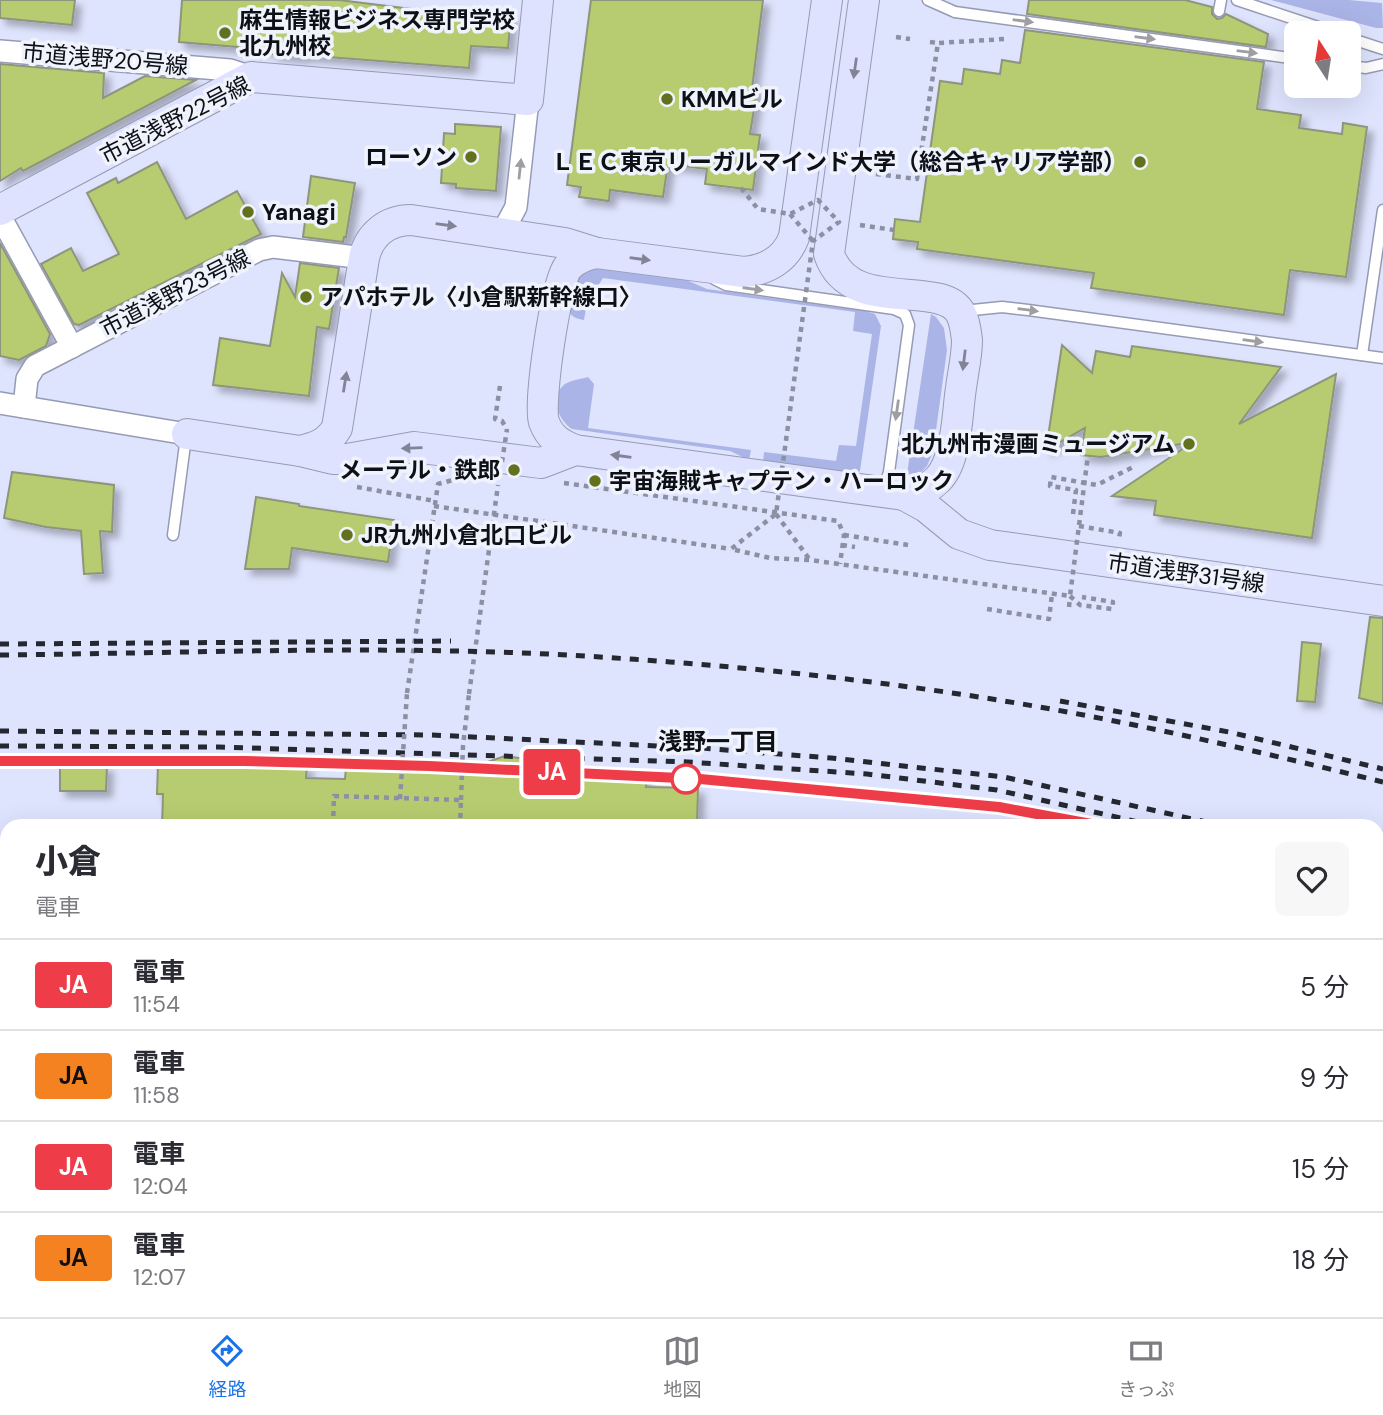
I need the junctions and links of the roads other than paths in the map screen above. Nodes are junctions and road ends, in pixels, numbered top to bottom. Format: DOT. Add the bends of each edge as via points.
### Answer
graph roads {
  1 [pos="538,0"];
  2 [pos="827,0"];
  3 [pos="864,0"];
  4 [pos="928,0"];
  5 [pos="1237,0"];
  6 [pos="1300,21"];
  7 [pos="1362,42"];
  8 [pos="1383,49"];
  9 [pos="0,51"];
  10 [pos="1284,57"];
  11 [pos="1383,64"];
  12 [pos="1362,68"];
  13 [pos="251,78"];
  14 [pos="528,100"];
  15 [pos="0,210"];
  16 [pos="1383,210"];
  17 [pos="0,216"];
  18 [pos="502,233"];
  19 [pos="597,253"];
  20 [pos="363,258"];
  21 [pos="690,266"];
  22 [pos="960,312"];
  23 [pos="72,346"];
  24 [pos="1362,355"];
  25 [pos="1383,358"];
  26 [pos="0,403"];
  27 [pos="24,407"];
  28 [pos="337,428"];
  29 [pos="187,434"];
  30 [pos="575,450"];
  31 [pos="300,451"];
  32 [pos="333,459"];
  33 [pos="946,468"];
  34 [pos="865,489"];
  35 [pos="904,495"];
  36 [pos="173,535"];
  37 [pos="990,545"];
  38 [pos="1383,601"];
  1 -- 14 [label="street"];
  2 -- 21 [label="street" via="791,245 775,262 755,271"];
  3 -- 22 [label="street, one-way" via="829,254 837,273 853,284 950,302"];
  4 -- 10 [label="lane, one-way, bridge" via="955,12"];
  5 -- 6 [label="lane"];
  7 -- 8 [label="lane"];
  9 -- 13 [label="street, 市道浅野20号線" via="230,70"];
  11 -- 12 [label="lane"];
  13 -- 14 [label="street, 市道浅野22号線"];
  13 -- 15 [label="street, 市道浅野22号線"];
  18 -- 14 [label="street, one-way" via="516,207"];
  16 -- 24 [label="lane"];
  17 -- 23 [label="street"];
  18 -- 19 [label="street"];
  20 -- 18 [label="street, one-way" via="376,233 399,221"];
  19 -- 21 [label="street, one-way"];
  19 -- 30 [label="street" via="576,260 562,278 542,395 543,419 552,437"];
  20 -- 23 [label="street, 市道浅野23号線" via="266,248"];
  28 -- 20 [label="street, one-way"];
  21 -- 34 [label="lane, one-way" via="726,285 905,314 909,325 889,472 886,481"];
  22 -- 24 [label="lane, one-way" via="1002,307"];
  22 -- 33 [label="street, one-way" via="967,341"];
  23 -- 27 [label="street, 市道浅野23号線" via="30,372"];
  24 -- 25 [label="lane"];
  26 -- 27 [label="street"];
  27 -- 29 [label="street"];
  28 -- 31 [label="street" via="321,445"];
  28 -- 32 [label="street"];
  29 -- 31 [label="street"];
  29 -- 36 [label="lane"];
  30 -- 32 [label="street, one-way" via="541,463 414,447"];
  34 -- 30 [label="street, one-way"];
  31 -- 32 [label="street"];
  33 -- 35 [label="street" via="928,488"];
  33 -- 37 [label="street" via="959,520"];
  34 -- 35 [label="street"];
  35 -- 37 [label="street, 市道浅野31号線" via="960,534"];
  37 -- 38 [label="street, 市道浅野31号線"];
}
